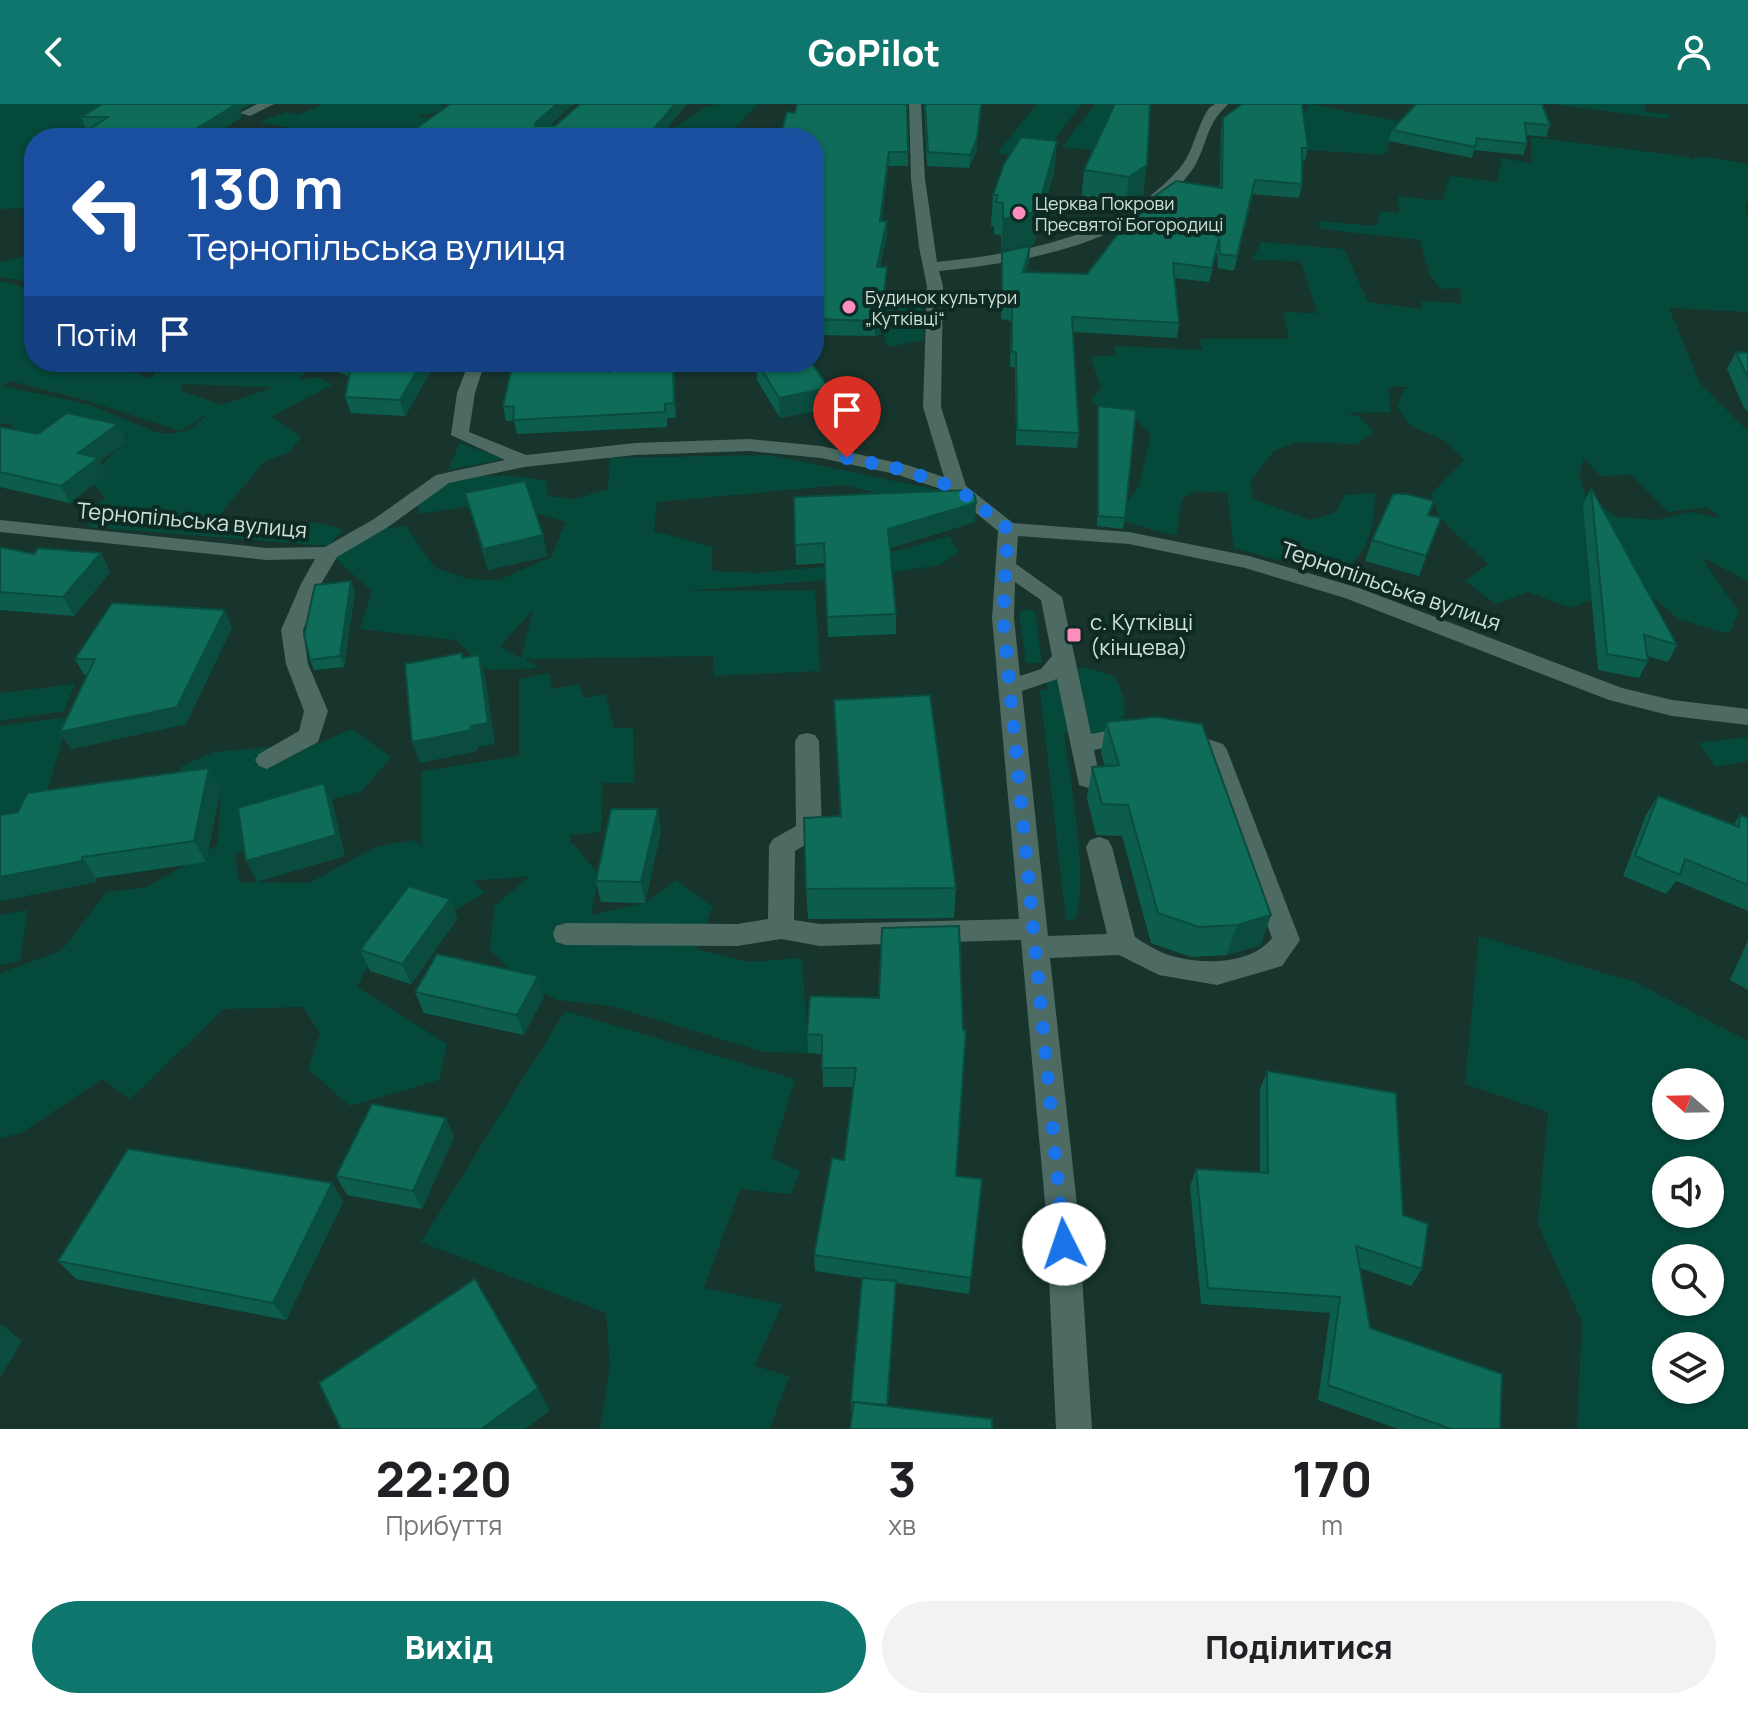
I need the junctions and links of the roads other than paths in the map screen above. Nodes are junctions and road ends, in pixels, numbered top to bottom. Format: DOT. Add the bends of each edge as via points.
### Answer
graph roads {
  1 [pos="268,104"];
  2 [pos="915,104"];
  3 [pos="1222,104"];
  4 [pos="246,113"];
  5 [pos="931,267"];
  6 [pos="473,372"];
  7 [pos="524,461"];
  8 [pos="957,488"];
  9 [pos="0,526"];
  10 [pos="1008,529"];
  11 [pos="329,553"];
  12 [pos="1006,566"];
  13 [pos="1063,658"];
  14 [pos="1010,687"];
  15 [pos="1748,717"];
  16 [pos="807,741"];
  17 [pos="1080,744"];
  18 [pos="267,760"];
  19 [pos="1088,779"];
  20 [pos="1099,847"];
  21 [pos="781,928"];
  22 [pos="566,934"];
  23 [pos="1034,938"];
  24 [pos="1123,944"];
  25 [pos="1074,1429"];
  1 -- 4 [label="street"];
  2 -- 5 [label="street" via="918,179"];
  3 -- 5 [label="street" via="1199,135 1187,169 1103,232"];
  5 -- 8 [label="street" via="932,407"];
  6 -- 7 [label="street" via="460,435"];
  7 -- 8 [label="street, Тернопільська вулиця" via="635,449 749,445 821,452"];
  7 -- 11 [label="street, Тернопільська вулиця" via="443,479"];
  8 -- 10 [label="street, Тернопільська вулиця"];
  9 -- 11 [label="street, Тернопільська вулиця" via="251,553"];
  10 -- 12 [label="street"];
  10 -- 15 [label="street, Тернопільська вулиця" via="1129,538 1249,562 1352,593 1617,695"];
  11 -- 18 [label="street" via="292,630 297,664 316,711 310,736"];
  12 -- 13 [label="street" via="1051,597"];
  12 -- 14 [label="street" via="1003,618"];
  13 -- 14 [label="street" via="1049,674"];
  13 -- 17 [label="street"];
  14 -- 23 [label="street"];
  16 -- 21 [label="street" via="809,830 782,846"];
  17 -- 19 [label="street"];
  17 -- 24 [label="street" via="1130,734 1184,738 1215,750 1286,940 1272,958 1217,974 1159,964"];
  20 -- 24 [label="street"];
  21 -- 22 [label="street" via="737,935"];
  21 -- 23 [label="street" via="820,935"];
  23 -- 24 [label="street"];
  23 -- 25 [label="street" via="1062,1214"];
}
